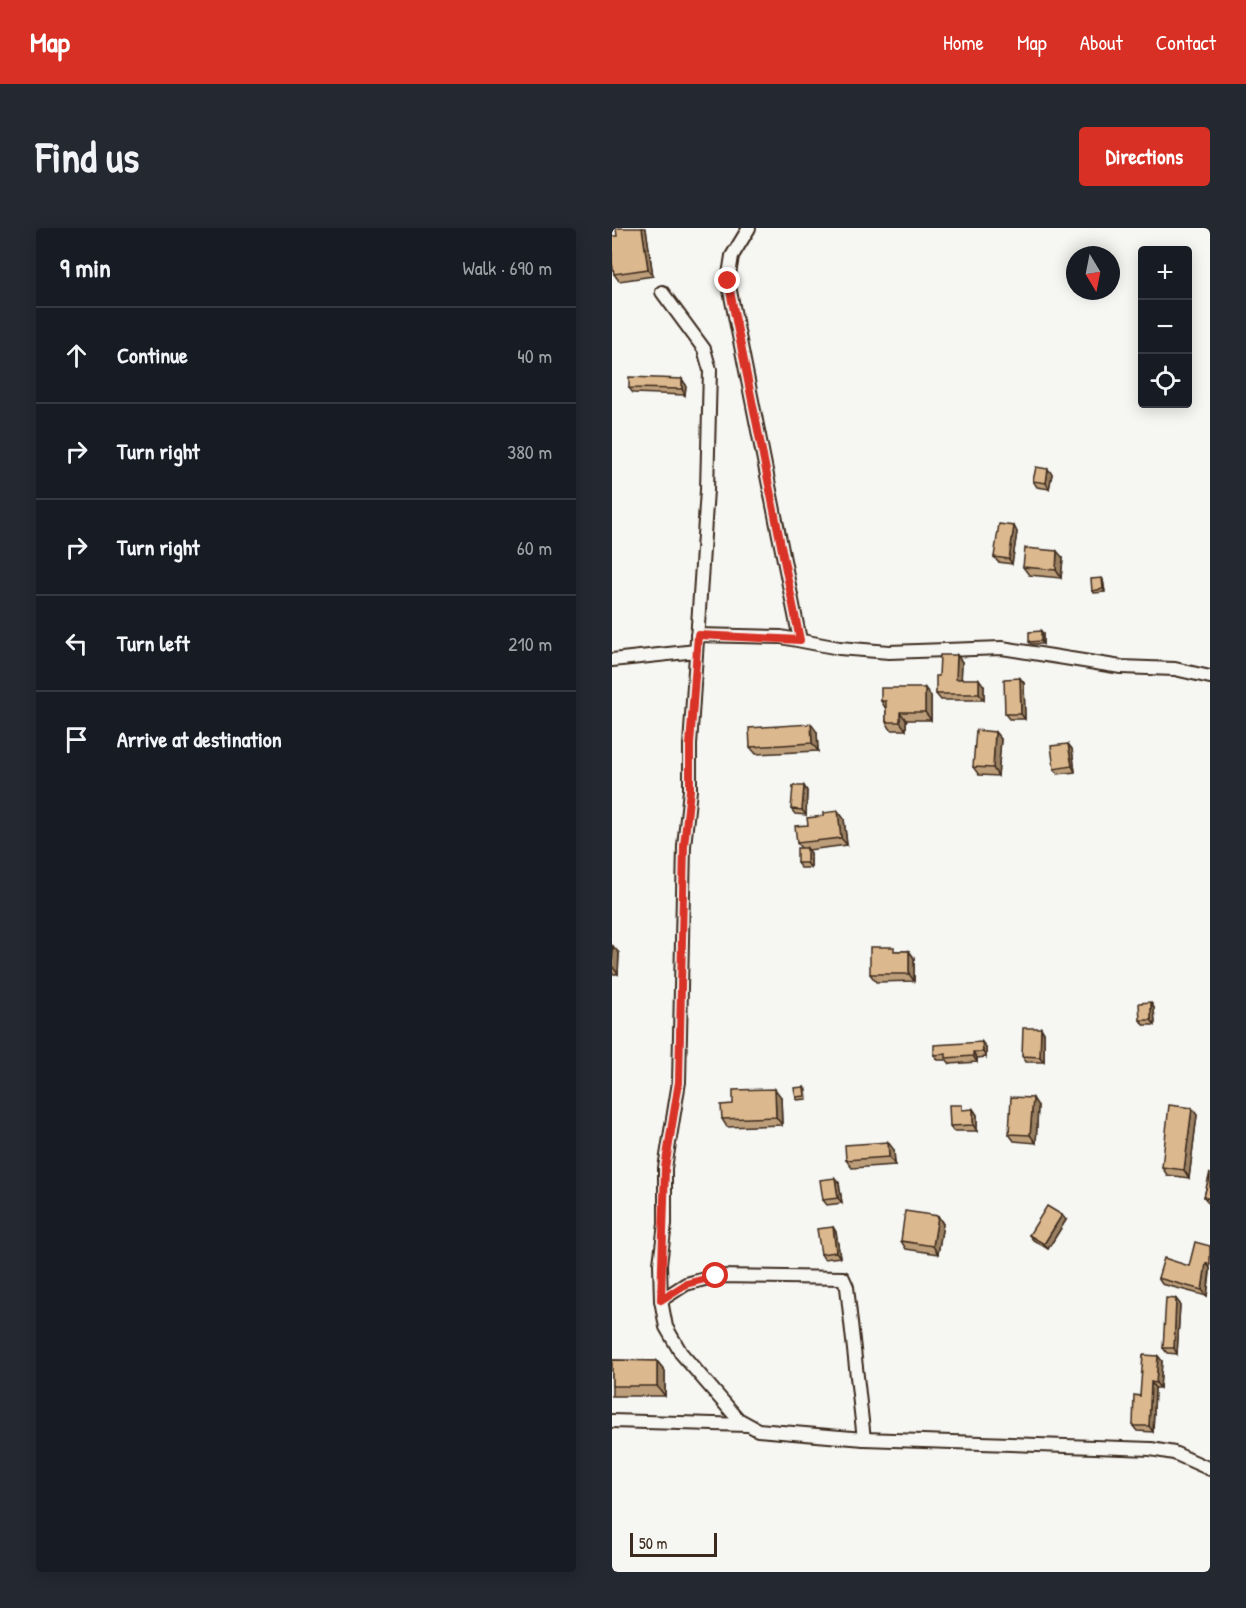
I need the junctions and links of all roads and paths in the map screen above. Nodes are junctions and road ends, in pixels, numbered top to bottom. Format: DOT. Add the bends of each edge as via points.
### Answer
graph roads {
  1 [pos="748,228"];
  2 [pos="662,292"];
  3 [pos="698,635"];
  4 [pos="800,640"];
  5 [pos="696,651"];
  6 [pos="612,660"];
  7 [pos="1210,677"];
  8 [pos="661,1300"];
  9 [pos="612,1421"];
  10 [pos="747,1425"];
  11 [pos="864,1439"];
  12 [pos="1210,1469"];
  1 -- 4 [label="street" via="732,256 728,281"];
  2 -- 3 [label="street" via="704,349 711,370"];
  3 -- 4 [label="street"];
  3 -- 5 [label="street"];
  4 -- 7 [label="street" via="889,652 1002,648 1121,667 1175,669"];
  5 -- 6 [label="street"];
  5 -- 8 [label="street" via="684,846 679,1082 665,1168"];
  8 -- 10 [label="street" via="666,1327 681,1353"];
  8 -- 11 [label="street" via="686,1284 716,1276 843,1278"];
  9 -- 10 [label="street"];
  10 -- 11 [label="street" via="778,1432"];
  11 -- 12 [label="street" via="1151,1449 1174,1453"];
}
